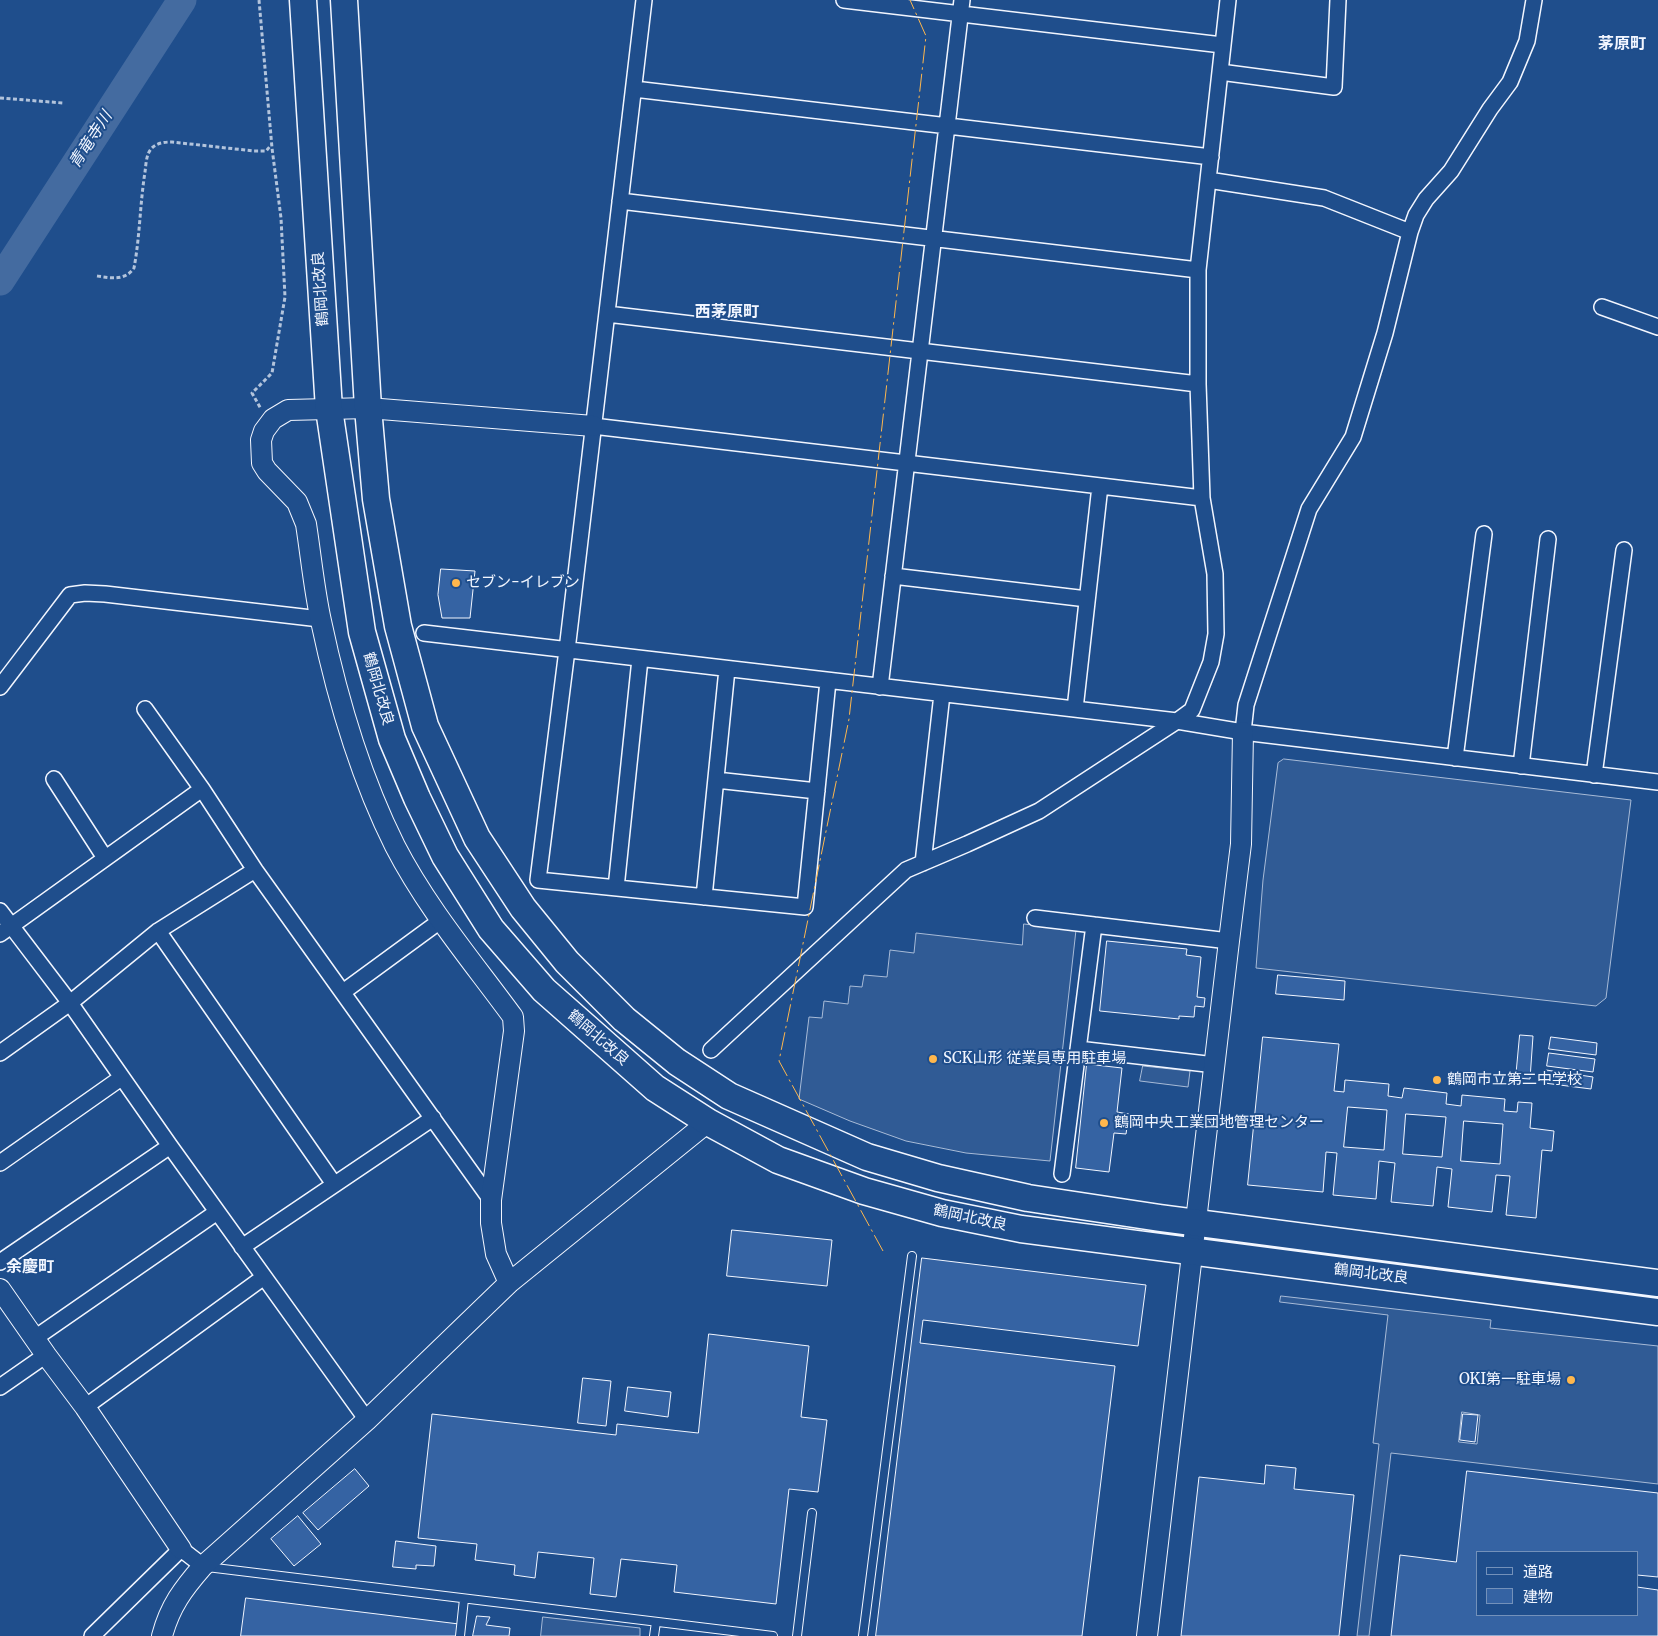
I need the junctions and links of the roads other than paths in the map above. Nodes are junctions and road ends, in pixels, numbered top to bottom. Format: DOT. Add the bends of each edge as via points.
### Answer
graph roads {
  1 [pos="303,0"];
  2 [pos="344,0"];
  3 [pos="644,0"];
  4 [pos="844,0"];
  5 [pos="1228,0"];
  6 [pos="1338,0"];
  7 [pos="1534,0"];
  8 [pos="961,7"];
  9 [pos="1222,45"];
  10 [pos="1220,72"];
  11 [pos="634,89"];
  12 [pos="947,126"];
  13 [pos="1210,157"];
  14 [pos="1208,180"];
  15 [pos="620,201"];
  16 [pos="1410,232"];
  17 [pos="934,238"];
  18 [pos="1198,270"];
  19 [pos="1602,307"];
  20 [pos="607,314"];
  21 [pos="1658,328"];
  22 [pos="920,352"];
  23 [pos="1198,384"];
  24 [pos="368,408"];
  25 [pos="328,409"];
  26 [pos="593,426"];
  27 [pos="907,463"];
  28 [pos="1100,486"];
  29 [pos="1202,498"];
  30 [pos="1484,534"];
  31 [pos="1548,539"];
  32 [pos="1624,550"];
  33 [pos="893,576"];
  34 [pos="1087,599"];
  35 [pos="320,620"];
  36 [pos="424,633"];
  37 [pos="567,650"];
  38 [pos="640,659"];
  39 [pos="727,669"];
  40 [pos="828,681"];
  41 [pos="0,687"];
  42 [pos="880,687"];
  43 [pos="942,694"];
  44 [pos="145,709"];
  45 [pos="1075,709"];
  46 [pos="1177,721"];
  47 [pos="1243,732"];
  48 [pos="1455,758"];
  49 [pos="1521,766"];
  50 [pos="1594,775"];
  51 [pos="54,779"];
  52 [pos="716,780"];
  53 [pos="1658,782"];
  54 [pos="202,789"];
  55 [pos="817,790"];
  56 [pos="105,858"];
  57 [pos="923,863"];
  58 [pos="255,870"];
  59 [pos="616,888"];
  60 [pos="704,897"];
  61 [pos="0,911"];
  62 [pos="1035,918"];
  63 [pos="440,921"];
  64 [pos="1094,925"];
  65 [pos="6,930"];
  66 [pos="158,931"];
  67 [pos="1229,941"];
  68 [pos="343,992"];
  69 [pos="70,1003"];
  70 [pos="1078,1049"];
  71 [pos="711,1050"];
  72 [pos="0,1053"];
  73 [pos="1215,1065"];
  74 [pos="122,1078"];
  75 [pos="433,1118"];
  76 [pos="708,1122"];
  77 [pos="170,1146"];
  78 [pos="0,1163"];
  79 [pos="1062,1174"];
  80 [pos="334,1184"];
  81 [pos="491,1200"];
  82 [pos="217,1212"];
  83 [pos="1196,1223"];
  84 [pos="242,1247"];
  85 [pos="1193,1251"];
  86 [pos="912,1256"];
  87 [pos="0,1262"];
  88 [pos="264,1276"];
  89 [pos="509,1283"];
  90 [pos="1658,1283"];
  91 [pos="0,1289"];
  92 [pos="1658,1312"];
  93 [pos="35,1338"];
  94 [pos="46,1355"];
  95 [pos="0,1387"];
  96 [pos="85,1407"];
  97 [pos="367,1420"];
  98 [pos="812,1513"];
  99 [pos="181,1549"];
  100 [pos="203,1566"];
  101 [pos="464,1599"];
  102 [pos="656,1622"];
  103 [pos="92,1636"];
  104 [pos="162,1636"];
  105 [pos="460,1636"];
  106 [pos="654,1636"];
  107 [pos="772,1636"];
  108 [pos="796,1636"];
  109 [pos="863,1636"];
  110 [pos="1147,1636"];
  1 -- 25 [label="highway, 鶴岡北改良"];
  2 -- 24 [label="highway, 鶴岡北改良"];
  3 -- 11 [label="street"];
  4 -- 8 [label="street"];
  5 -- 9 [label="street"];
  6 -- 10 [label="street" via="1334,87"];
  7 -- 16 [label="street" via="1526,41 1510,82 1451,171 1426,199"];
  8 -- 9 [label="street"];
  8 -- 12 [label="street"];
  9 -- 10 [label="street"];
  10 -- 13 [label="street"];
  11 -- 12 [label="street"];
  11 -- 15 [label="street"];
  12 -- 13 [label="street"];
  12 -- 17 [label="street"];
  13 -- 14 [label="street"];
  14 -- 16 [label="street" via="1324,198"];
  14 -- 18 [label="street"];
  15 -- 17 [label="street"];
  15 -- 20 [label="street"];
  16 -- 47 [label="street" via="1385,333 1353,438 1309,510 1246,705"];
  17 -- 18 [label="street"];
  17 -- 22 [label="street"];
  18 -- 23 [label="street"];
  19 -- 21 [label="street"];
  20 -- 22 [label="street"];
  20 -- 26 [label="street"];
  22 -- 23 [label="street"];
  22 -- 27 [label="street"];
  23 -- 29 [label="street"];
  24 -- 25 [label="street"];
  24 -- 26 [label="street"];
  24 -- 83 [label="highway, 鶴岡北改良" via="376,498 398,626 425,726 477,838 523,908 567,962 624,1019 677,1062 729,1096 867,1157 938,1178 1028,1198"];
  25 -- 35 [label="street" via="288,410 269,423 261,440 262,463 290,494 306,524"];
  25 -- 76 [label="highway, 鶴岡北改良" via="362,632 392,739 445,856 491,929 544,990 655,1088"];
  26 -- 27 [label="street"];
  26 -- 37 [label="street"];
  27 -- 28 [label="street"];
  27 -- 33 [label="street"];
  28 -- 29 [label="street"];
  28 -- 34 [label="street"];
  29 -- 46 [label="street" via="1215,574 1216,634 1211,662 1192,710"];
  30 -- 48 [label="street"];
  31 -- 49 [label="street"];
  32 -- 50 [label="street"];
  33 -- 34 [label="street"];
  33 -- 42 [label="street"];
  34 -- 45 [label="street"];
  35 -- 41 [label="street" via="105,594 70,595"];
  35 -- 63 [label="street" via="346,722 372,792 395,846"];
  36 -- 37 [label="street"];
  37 -- 38 [label="street"];
  37 -- 59 [label="street" via="538,880"];
  38 -- 39 [label="street"];
  38 -- 59 [label="street"];
  39 -- 40 [label="street"];
  39 -- 52 [label="street"];
  40 -- 42 [label="street"];
  40 -- 55 [label="street"];
  42 -- 43 [label="street"];
  43 -- 45 [label="street"];
  43 -- 57 [label="street"];
  44 -- 54 [label="street"];
  45 -- 46 [label="street"];
  46 -- 47 [label="street"];
  46 -- 57 [label="street" via="1039,811"];
  47 -- 48 [label="street"];
  47 -- 67 [label="street" via="1241,844"];
  48 -- 49 [label="street"];
  49 -- 50 [label="street"];
  50 -- 53 [label="street"];
  51 -- 56 [label="street"];
  52 -- 55 [label="street"];
  52 -- 60 [label="street"];
  54 -- 56 [label="street"];
  54 -- 58 [label="street"];
  55 -- 60 [label="street" via="805,908"];
  56 -- 65 [label="street"];
  57 -- 71 [label="street" via="906,870"];
  58 -- 66 [label="street"];
  58 -- 68 [label="street"];
  59 -- 60 [label="street"];
  61 -- 65 [label="street"];
  62 -- 64 [label="street"];
  63 -- 68 [label="street"];
  63 -- 81 [label="street" via="513,1017 514,1031"];
  64 -- 67 [label="street"];
  64 -- 70 [label="street"];
  65 -- 69 [label="street"];
  66 -- 69 [label="street"];
  66 -- 80 [label="street"];
  67 -- 73 [label="street"];
  68 -- 75 [label="street"];
  69 -- 72 [label="street"];
  69 -- 74 [label="street"];
  70 -- 73 [label="street"];
  70 -- 79 [label="street"];
  73 -- 83 [label="street"];
  74 -- 77 [label="street"];
  74 -- 78 [label="street"];
  75 -- 80 [label="street"];
  75 -- 81 [label="street"];
  76 -- 85 [label="highway, 鶴岡北改良" via="778,1160 864,1191 942,1213 1021,1230"];
  76 -- 89 [label="street"];
  77 -- 82 [label="street"];
  77 -- 87 [label="street"];
  80 -- 84 [label="street"];
  81 -- 89 [label="street" via="496,1254"];
  82 -- 84 [label="street"];
  82 -- 93 [label="street"];
  83 -- 85 [label="street"];
  83 -- 90 [label="highway, 鶴岡北改良"];
  84 -- 88 [label="street"];
  85 -- 92 [label="highway, 鶴岡北改良"];
  85 -- 110 [label="street"];
  86 -- 109 [label="lane"];
  88 -- 96 [label="street"];
  88 -- 97 [label="street"];
  89 -- 97 [label="street"];
  91 -- 93 [label="street"];
  93 -- 94 [label="street"];
  94 -- 95 [label="street"];
  94 -- 96 [label="street"];
  96 -- 99 [label="street"];
  97 -- 100 [label="street"];
  98 -- 108 [label="lane"];
  99 -- 100 [label="street"];
  99 -- 103 [label="street"];
  100 -- 101 [label="lane"];
  100 -- 104 [label="street" via="173,1605"];
  101 -- 102 [label="lane"];
  101 -- 105 [label="lane"];
  102 -- 106 [label="lane"];
  102 -- 107 [label="lane"];
}
